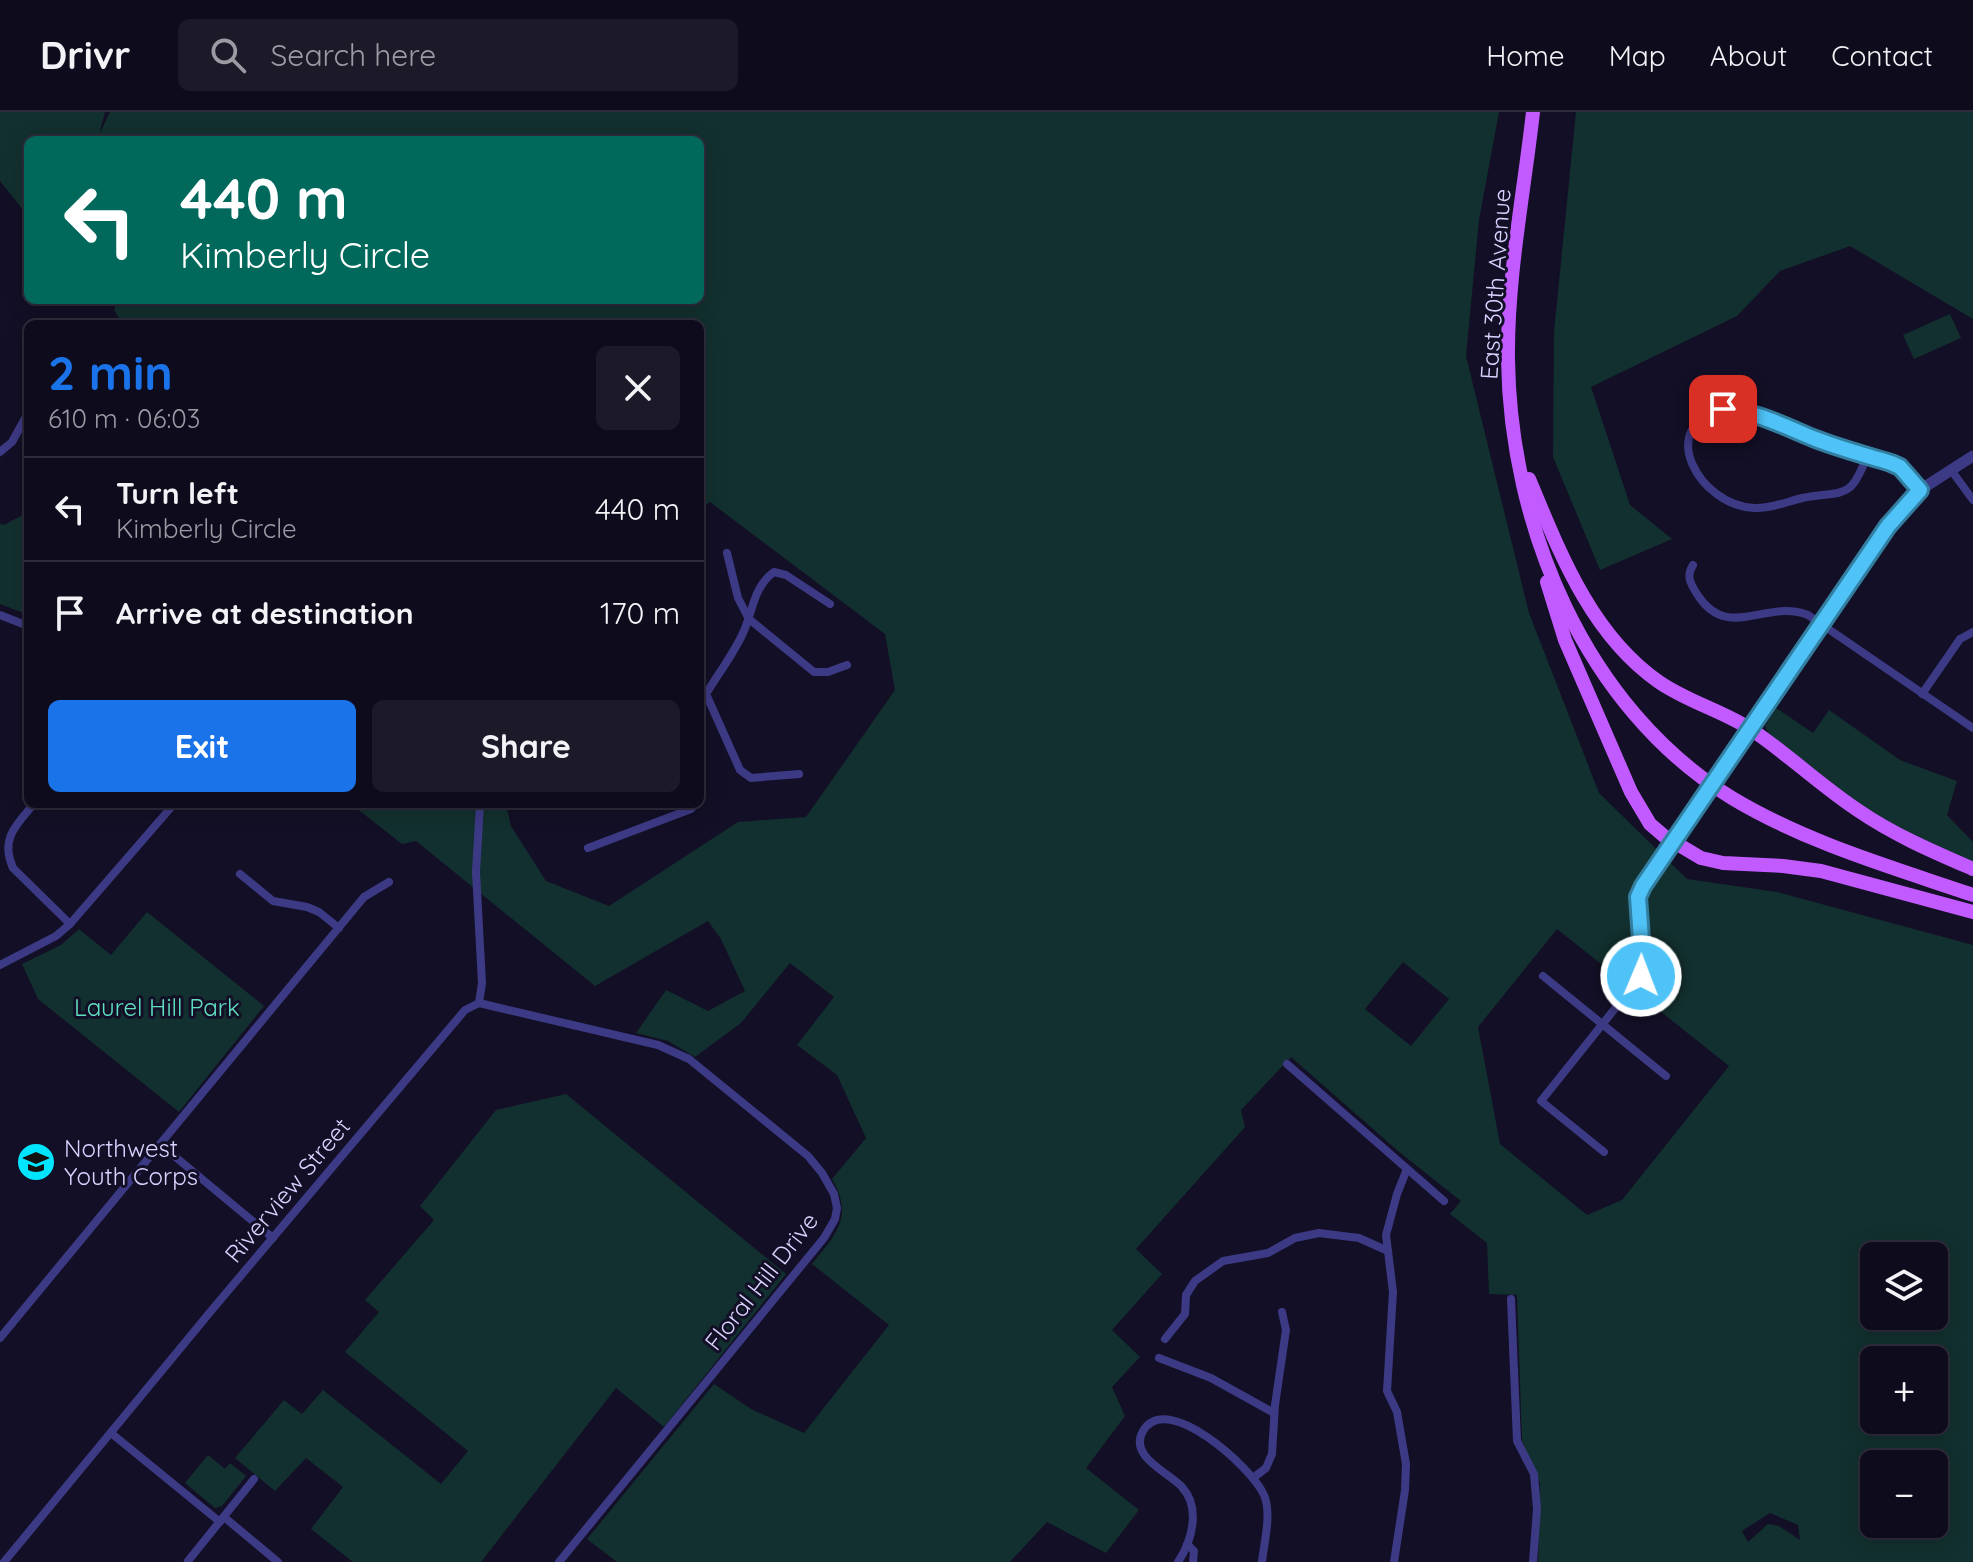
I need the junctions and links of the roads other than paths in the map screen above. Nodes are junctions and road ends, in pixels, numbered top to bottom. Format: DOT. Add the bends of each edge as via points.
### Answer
graph roads {
  1 [pos="1533,112"];
  2 [pos="24,420"];
  3 [pos="1515,446"];
  4 [pos="0,452"];
  5 [pos="1867,456"];
  6 [pos="1973,456"];
  7 [pos="1951,470"];
  8 [pos="1920,490"];
  9 [pos="1973,500"];
  10 [pos="1537,539"];
  11 [pos="727,553"];
  12 [pos="1693,565"];
  13 [pos="830,604"];
  14 [pos="0,615"];
  15 [pos="749,619"];
  16 [pos="24,624"];
  17 [pos="1822,624"];
  18 [pos="1973,632"];
  19 [pos="847,665"];
  20 [pos="1922,694"];
  21 [pos="704,695"];
  22 [pos="704,698"];
  23 [pos="1973,728"];
  24 [pos="1750,729"];
  25 [pos="799,774"];
  26 [pos="31,808"];
  27 [pos="171,808"];
  28 [pos="480,808"];
  29 [pos="692,808"];
  30 [pos="1673,843"];
  31 [pos="588,848"];
  32 [pos="1973,869"];
  33 [pos="240,874"];
  34 [pos="389,882"];
  35 [pos="1973,895"];
  36 [pos="1973,912"];
  37 [pos="70,924"];
  38 [pos="339,928"];
  39 [pos="0,965"];
  40 [pos="1543,976"];
  41 [pos="479,1003"];
  42 [pos="1602,1025"];
  43 [pos="1287,1064"];
  44 [pos="1666,1076"];
  45 [pos="161,1145"];
  46 [pos="1604,1152"];
  47 [pos="1407,1169"];
  48 [pos="1444,1201"];
  49 [pos="273,1238"];
  50 [pos="1388,1251"];
  51 [pos="1511,1299"];
  52 [pos="1282,1312"];
  53 [pos="0,1338"];
  54 [pos="1165,1339"];
  55 [pos="1159,1358"];
  56 [pos="1274,1413"];
  57 [pos="111,1433"];
  58 [pos="1253,1478"];
  59 [pos="254,1479"];
  60 [pos="222,1520"];
  61 [pos="1187,1544"];
  62 [pos="188,1561"];
  63 [pos="4,1562"];
  64 [pos="278,1562"];
  65 [pos="559,1562"];
  66 [pos="1178,1562"];
  67 [pos="1193,1562"];
  68 [pos="1262,1562"];
  69 [pos="1394,1562"];
  70 [pos="1533,1562"];
  1 -- 3 [label="main road, East 30th Avenue" via="1510,317"];
  2 -- 4 [label="street"];
  3 -- 10 [label="main road, East 30th Avenue"];
  3 -- 24 [label="main road" via="1566,563 1617,645 1661,684"];
  5 -- 5 [label="street" via="1733,410 1712,412 1688,439 1688,453 1703,485 1718,497 1752,508 1842,492 1858,479"];
  5 -- 8 [label="street" via="1900,467"];
  6 -- 7 [label="street"];
  7 -- 8 [label="street"];
  7 -- 9 [label="street"];
  8 -- 17 [label="street" via="1888,526"];
  10 -- 30 [label="main road" via="1565,640 1631,792 1650,824"];
  10 -- 35 [label="main road, East 30th Avenue" via="1589,648 1629,708 1679,759 1742,803 1825,844"];
  11 -- 15 [label="street"];
  12 -- 17 [label="street" via="1689,581 1705,607 1722,618 1797,611"];
  13 -- 15 [label="street" via="774,572 758,589"];
  14 -- 16 [label="street"];
  15 -- 19 [label="street" via="814,672"];
  15 -- 21 [label="street"];
  17 -- 20 [label="street"];
  17 -- 24 [label="street"];
  18 -- 20 [label="street" via="1960,639"];
  20 -- 23 [label="street"];
  22 -- 25 [label="street" via="740,770 751,778"];
  24 -- 30 [label="street, bridge"];
  24 -- 32 [label="main road" via="1859,812"];
  26 -- 37 [label="street" via="9,833 6,857"];
  27 -- 37 [label="street"];
  28 -- 41 [label="street"];
  29 -- 31 [label="street"];
  30 -- 36 [label="main road" via="1701,858 1821,871"];
  30 -- 42 [label="street" via="1638,897 1641,976"];
  33 -- 38 [label="street" via="273,901 307,907"];
  34 -- 38 [label="street" via="364,897"];
  37 -- 39 [label="street"];
  38 -- 45 [label="street"];
  40 -- 42 [label="street"];
  41 -- 49 [label="street, Riverview Street" via="465,1010"];
  41 -- 65 [label="street, Floral Hill Drive" via="658,1045 689,1059 808,1156 836,1202 835,1219 824,1238"];
  42 -- 44 [label="street"];
  42 -- 46 [label="street" via="1541,1101"];
  43 -- 47 [label="street"];
  45 -- 49 [label="street"];
  45 -- 53 [label="street"];
  47 -- 48 [label="street"];
  47 -- 50 [label="street" via="1389,1217"];
  49 -- 57 [label="street, Riverview Street"];
  50 -- 54 [label="street" via="1359,1238 1319,1233 1268,1253 1223,1261 1195,1281 1186,1295 1185,1314"];
  50 -- 69 [label="street" via="1393,1292 1387,1391 1397,1412 1406,1464"];
  51 -- 70 [label="street" via="1517,1441 1534,1474 1537,1509"];
  52 -- 56 [label="street" via="1286,1330"];
  55 -- 56 [label="street" via="1211,1378"];
  56 -- 58 [label="street" via="1270,1463"];
  57 -- 60 [label="street"];
  57 -- 63 [label="street, Riverview Street"];
  58 -- 61 [label="street" via="1185,1424 1167,1418 1149,1425 1141,1437 1143,1452 1183,1487 1191,1505"];
  58 -- 68 [label="street" via="1266,1503"];
  59 -- 60 [label="street"];
  60 -- 62 [label="street"];
  60 -- 64 [label="street"];
  61 -- 66 [label="street"];
  61 -- 67 [label="street" via="1194,1551"];
}
